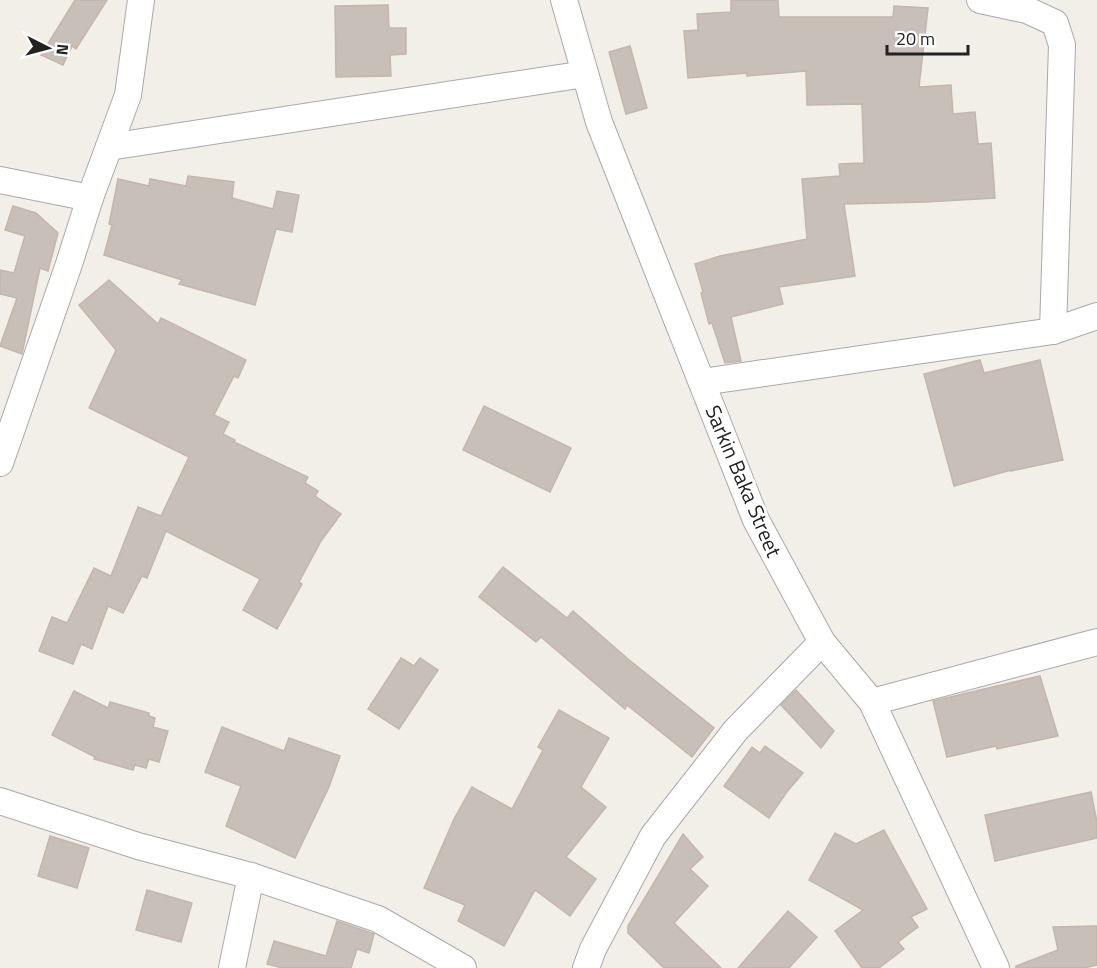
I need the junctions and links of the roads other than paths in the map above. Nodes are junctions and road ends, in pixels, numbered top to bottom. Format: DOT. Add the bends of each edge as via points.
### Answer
graph roads {
  1 [pos="141,0"];
  2 [pos="564,0"];
  3 [pos="981,0"];
  4 [pos="585,74"];
  5 [pos="109,147"];
  6 [pos="0,180"];
  7 [pos="90,198"];
  8 [pos="1097,316"];
  9 [pos="1053,331"];
  10 [pos="702,382"];
  11 [pos="0,463"];
  12 [pos="822,642"];
  13 [pos="1097,642"];
  14 [pos="872,702"];
  15 [pos="0,801"];
  16 [pos="251,876"];
  17 [pos="232,968"];
  18 [pos="463,968"];
  19 [pos="586,968"];
  20 [pos="996,968"];
  1 -- 5 [label="street" via="128,95"];
  2 -- 4 [label="street, Sarkin Baka Street"];
  3 -- 9 [label="street" via="1027,10 1055,23 1062,45"];
  4 -- 5 [label="street"];
  4 -- 10 [label="street, Sarkin Baka Street" via="599,122"];
  5 -- 7 [label="street"];
  6 -- 7 [label="street"];
  7 -- 11 [label="street"];
  8 -- 9 [label="street"];
  9 -- 10 [label="street"];
  10 -- 12 [label="street, Sarkin Baka Street" via="756,520"];
  12 -- 14 [label="street, Sarkin Baka Street"];
  12 -- 19 [label="street" via="736,730 653,836"];
  13 -- 14 [label="street"];
  14 -- 20 [label="street, Sarkin Baka Street"];
  15 -- 16 [label="street" via="138,846"];
  16 -- 17 [label="street"];
  16 -- 18 [label="street" via="378,919"];
}
